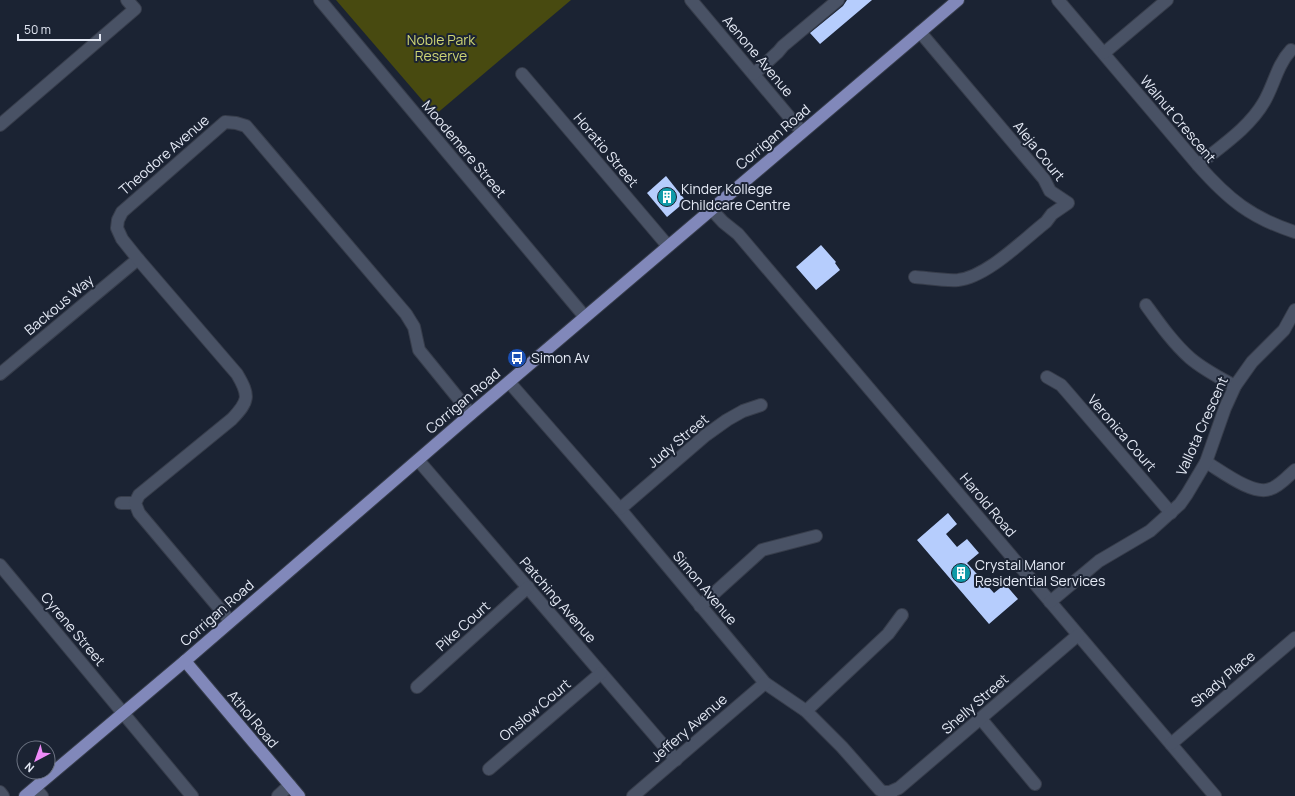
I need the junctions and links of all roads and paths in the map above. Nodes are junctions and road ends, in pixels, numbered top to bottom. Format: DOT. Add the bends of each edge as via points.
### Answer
graph roads {
  1 [pos="127,0"];
  2 [pos="320,0"];
  3 [pos="691,0"];
  4 [pos="838,0"];
  5 [pos="958,0"];
  6 [pos="1058,0"];
  7 [pos="1167,0"];
  8 [pos="920,32"];
  9 [pos="1291,50"];
  10 [pos="1104,53"];
  11 [pos="522,74"];
  12 [pos="754,74"];
  13 [pos="0,125"];
  14 [pos="802,132"];
  15 [pos="1198,166"];
  16 [pos="714,207"];
  17 [pos="1295,232"];
  18 [pos="668,246"];
  19 [pos="138,259"];
  20 [pos="915,277"];
  21 [pos="1146,305"];
  22 [pos="585,317"];
  23 [pos="1293,318"];
  24 [pos="0,374"];
  25 [pos="1047,377"];
  26 [pos="509,382"];
  27 [pos="1236,386"];
  28 [pos="760,405"];
  29 [pos="471,414"];
  30 [pos="418,460"];
  31 [pos="1206,462"];
  32 [pos="1295,470"];
  33 [pos="121,503"];
  34 [pos="135,503"];
  35 [pos="620,510"];
  36 [pos="1171,513"];
  37 [pos="816,536"];
  38 [pos="0,565"];
  39 [pos="528,588"];
  40 [pos="1050,602"];
  41 [pos="700,606"];
  42 [pos="902,615"];
  43 [pos="230,621"];
  44 [pos="1078,635"];
  45 [pos="1295,638"];
  46 [pos="185,660"];
  47 [pos="601,673"];
  48 [pos="765,683"];
  49 [pos="417,687"];
  50 [pos="806,711"];
  51 [pos="124,713"];
  52 [pos="982,719"];
  53 [pos="1171,744"];
  54 [pos="676,760"];
  55 [pos="489,769"];
  56 [pos="1035,784"];
  57 [pos="290,785"];
  58 [pos="0,792"];
  59 [pos="34,793"];
  60 [pos="890,794"];
  61 [pos="3,796"];
  62 [pos="192,796"];
  63 [pos="278,796"];
  64 [pos="299,796"];
  65 [pos="633,796"];
  66 [pos="1215,796"];
  1 -- 13 [label="street" via="135,9"];
  2 -- 22 [label="street, Moodemere Street"];
  3 -- 12 [label="street, Aenone Avenue"];
  4 -- 12 [label="street"];
  5 -- 8 [label="main road, Corrigan Road"];
  6 -- 10 [label="street, Walnut Crescent"];
  7 -- 10 [label="street"];
  8 -- 14 [label="main road, Corrigan Road"];
  8 -- 20 [label="street, Aleja Court" via="1044,179 1050,191 1068,203 991,266 980,272 959,280"];
  9 -- 15 [label="street" via="1257,112 1247,124"];
  10 -- 15 [label="street, Walnut Crescent"];
  11 -- 18 [label="street, Horatio Street"];
  12 -- 14 [label="street, Aenone Avenue"];
  14 -- 16 [label="main road, Corrigan Road"];
  15 -- 17 [label="street, Walnut Crescent" via="1241,207 1268,222"];
  16 -- 18 [label="main road, Corrigan Road"];
  16 -- 40 [label="street, Harold Road"];
  18 -- 22 [label="main road, Corrigan Road"];
  19 -- 24 [label="street, Backous Way"];
  19 -- 29 [label="street, Theodore Avenue" via="122,239 117,228 122,212 225,122 246,126 406,314 414,327 419,350"];
  19 -- 34 [label="street, Theodore Avenue" via="237,374 245,387 246,399 242,409 232,419 139,495"];
  21 -- 27 [label="street" via="1190,358"];
  22 -- 26 [label="main road, Corrigan Road"];
  23 -- 27 [label="street, Vallota Crescent" via="1252,362"];
  25 -- 36 [label="street, Veronica Court" via="1068,393"];
  26 -- 29 [label="main road, Corrigan Road"];
  26 -- 35 [label="street, Simon Avenue"];
  27 -- 31 [label="street, Vallota Crescent" via="1225,408"];
  28 -- 35 [label="street, Judy Street" via="743,411 706,435"];
  29 -- 30 [label="main road, Corrigan Road"];
  30 -- 39 [label="street, Patching Avenue"];
  30 -- 43 [label="main road, Corrigan Road"];
  31 -- 32 [label="street" via="1254,489 1262,490 1272,489"];
  31 -- 36 [label="street, Vallota Crescent" via="1187,494"];
  33 -- 34 [label="street"];
  34 -- 43 [label="street" via="140,513"];
  35 -- 41 [label="street, Simon Avenue"];
  36 -- 40 [label="street, Vallota Crescent" via="1141,537 1100,561"];
  37 -- 41 [label="street" via="762,550"];
  38 -- 51 [label="street, Cyrene Street"];
  39 -- 47 [label="street, Patching Avenue"];
  39 -- 49 [label="street, Pike Court"];
  40 -- 44 [label="street, Harold Road"];
  41 -- 48 [label="street, Simon Avenue"];
  42 -- 50 [label="street" via="888,634"];
  43 -- 46 [label="main road, Corrigan Road"];
  44 -- 52 [label="street, Shelly Street"];
  44 -- 53 [label="street, Harold Road"];
  45 -- 53 [label="street, Shady Place"];
  46 -- 51 [label="main road, Corrigan Road"];
  46 -- 57 [label="main road, Athol Road"];
  47 -- 54 [label="street, Patching Avenue"];
  47 -- 55 [label="street, Onslow Court"];
  48 -- 50 [label="street, Simon Avenue"];
  48 -- 54 [label="street, Jeffery Avenue"];
  50 -- 60 [label="street, Simon Avenue" via="880,790"];
  51 -- 59 [label="main road, Corrigan Road"];
  51 -- 62 [label="street, Cyrene Street"];
  52 -- 56 [label="street"];
  52 -- 60 [label="street, Shelly Street"];
  53 -- 66 [label="street, Harold Road"];
  54 -- 65 [label="street, Jeffery Avenue"];
  57 -- 63 [label="street"];
  57 -- 64 [label="main road, Athol Road"];
  58 -- 61 [label="street"];
}
